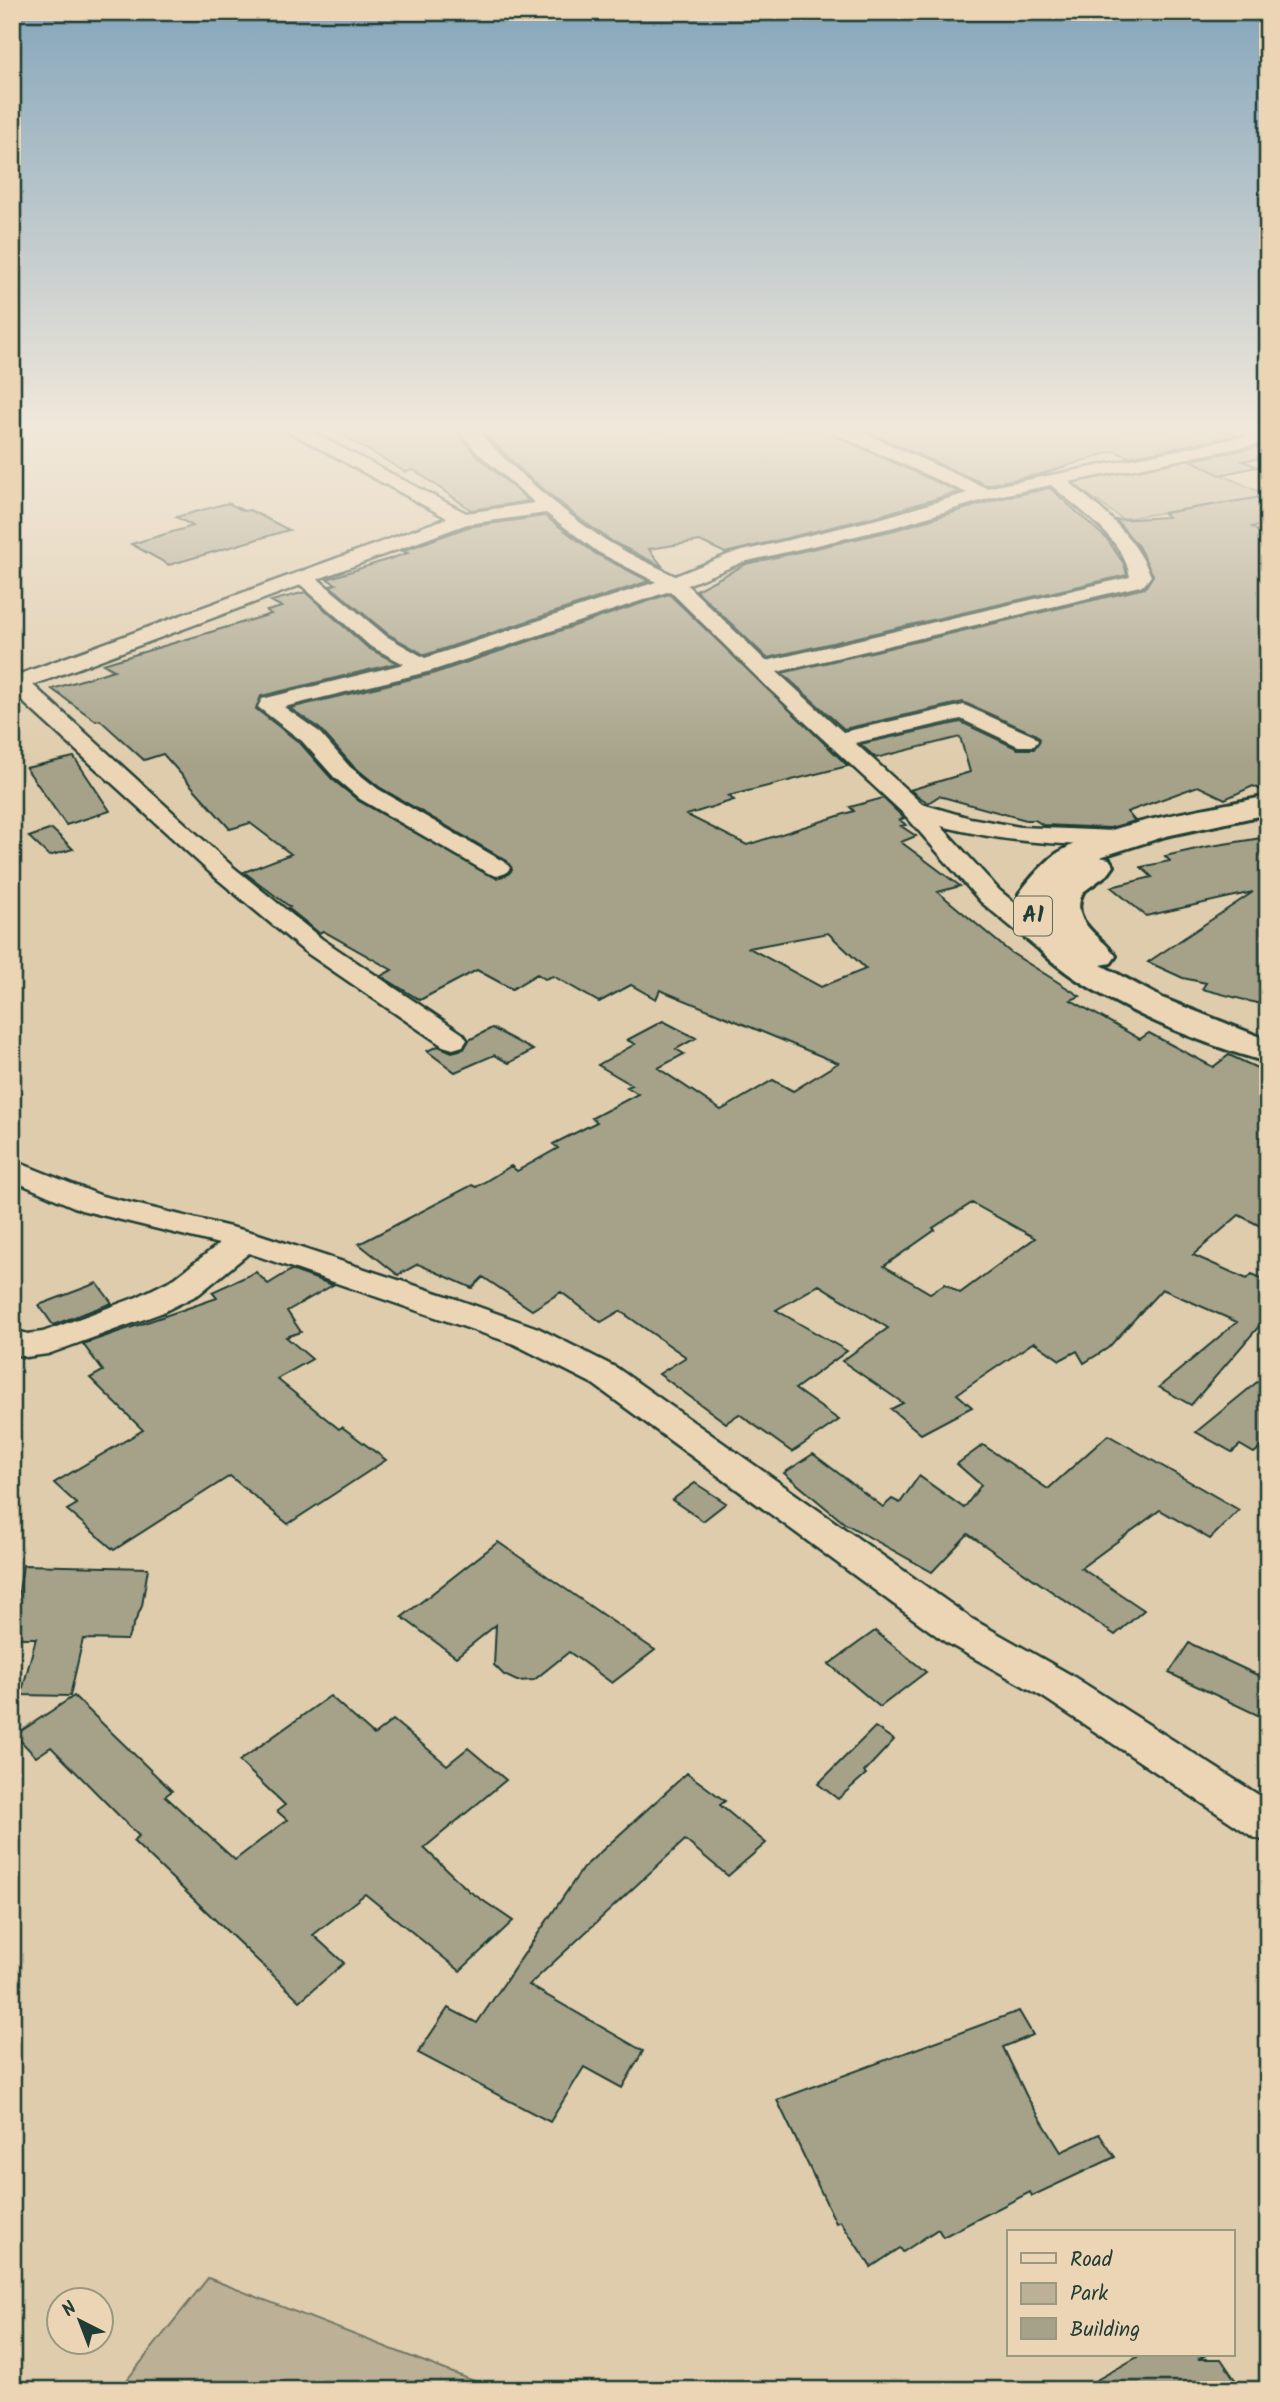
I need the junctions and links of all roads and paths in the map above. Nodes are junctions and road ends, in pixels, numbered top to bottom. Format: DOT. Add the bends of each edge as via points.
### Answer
graph roads {
  1 [pos="403,542"];
  2 [pos="597,542"];
  3 [pos="805,542"];
  4 [pos="1120,542"];
  5 [pos="306,579"];
  6 [pos="674,583"];
  7 [pos="423,666"];
  8 [pos="762,669"];
  9 [pos="15,684"];
  10 [pos="838,740"];
  11 [pos="1026,741"];
  12 [pos="1268,806"];
  13 [pos="914,810"];
  14 [pos="1268,816"];
  15 [pos="1129,837"];
  16 [pos="497,868"];
  17 [pos="1046,942"];
  18 [pos="1268,1036"];
  19 [pos="453,1040"];
  20 [pos="1268,1052"];
  21 [pos="12,1168"];
  22 [pos="244,1240"];
  23 [pos="12,1341"];
  24 [pos="1268,1824"];
  1 -- 5 [label="street"];
  2 -- 6 [label="street"];
  3 -- 6 [label="street" via="737,558"];
  4 -- 8 [label="street" via="1136,561 1141,576 1137,581"];
  5 -- 7 [label="street" via="378,641"];
  5 -- 9 [label="street"];
  6 -- 7 [label="street"];
  6 -- 8 [label="street"];
  7 -- 16 [label="street" via="276,701 270,707 310,736 369,794"];
  8 -- 10 [label="street"];
  9 -- 19 [label="street" via="224,872 313,945"];
  10 -- 11 [label="street" via="964,712"];
  10 -- 13 [label="street"];
  12 -- 15 [label="highway, A1"];
  13 -- 15 [label="street" via="1033,838"];
  13 -- 17 [label="street" via="990,895"];
  14 -- 18 [label="highway, A1" via="1120,856 1068,888 1061,905 1065,922 1080,942 1105,961 1175,999"];
  15 -- 17 [label="highway, A1" via="1063,864 1044,880 1032,899 1033,918"];
  17 -- 20 [label="highway, A1" via="1114,988"];
  21 -- 22 [label="street" via="92,1203"];
  22 -- 23 [label="street" via="187,1286 149,1305 48,1343 26,1346"];
  22 -- 24 [label="street" via="526,1336 605,1376 958,1630 1057,1686"];
}
